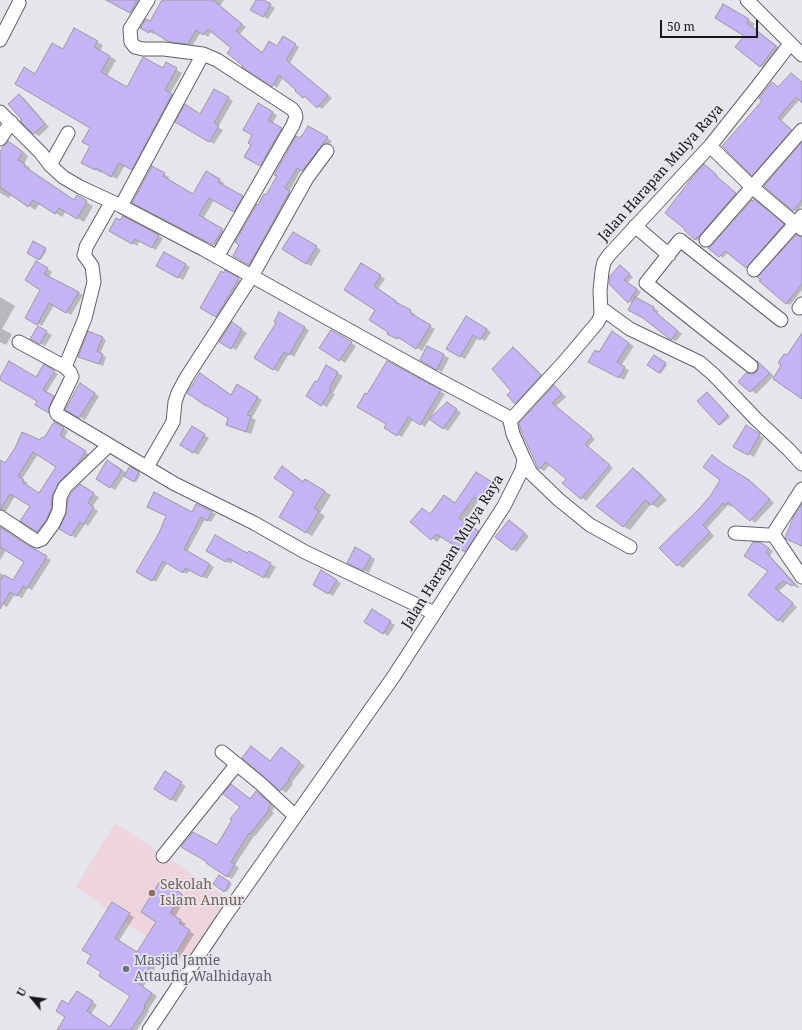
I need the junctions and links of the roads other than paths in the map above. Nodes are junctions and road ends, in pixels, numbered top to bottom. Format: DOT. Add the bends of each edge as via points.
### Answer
graph roads {
  1 [pos="148,0"];
  2 [pos="747,0"];
  3 [pos="19,3"];
  4 [pos="0,40"];
  5 [pos="790,44"];
  6 [pos="203,54"];
  7 [pos="802,56"];
  8 [pos="0,112"];
  9 [pos="11,122"];
  10 [pos="802,130"];
  11 [pos="68,133"];
  12 [pos="0,139"];
  13 [pos="710,146"];
  14 [pos="327,151"];
  15 [pos="50,165"];
  16 [pos="752,187"];
  17 [pos="116,204"];
  18 [pos="800,223"];
  19 [pos="635,226"];
  20 [pos="706,240"];
  21 [pos="669,255"];
  22 [pos="217,257"];
  23 [pos="754,270"];
  24 [pos="252,276"];
  25 [pos="600,308"];
  26 [pos="781,320"];
  27 [pos="19,342"];
  28 [pos="751,366"];
  29 [pos="65,367"];
  30 [pos="512,419"];
  31 [pos="109,445"];
  32 [pos="524,460"];
  33 [pos="802,464"];
  34 [pos="147,467"];
  35 [pos="802,489"];
  36 [pos="0,517"];
  37 [pos="735,533"];
  38 [pos="774,534"];
  39 [pos="630,547"];
  40 [pos="802,577"];
  41 [pos="434,613"];
  42 [pos="222,752"];
  43 [pos="237,764"];
  44 [pos="295,816"];
  45 [pos="163,856"];
  46 [pos="149,1030"];
  1 -- 6 [label="street" via="130,29 131,42 135,47"];
  2 -- 5 [label="street"];
  3 -- 4 [label="street"];
  5 -- 7 [label="street"];
  5 -- 13 [label="street, Jalan Harapan Mulya Raya"];
  6 -- 17 [label="street"];
  6 -- 22 [label="street" via="217,60 292,109 296,117"];
  8 -- 9 [label="street"];
  9 -- 12 [label="street"];
  9 -- 15 [label="street"];
  10 -- 16 [label="street"];
  11 -- 15 [label="street"];
  13 -- 16 [label="street"];
  13 -- 19 [label="street, Jalan Harapan Mulya Raya"];
  14 -- 24 [label="street" via="306,178"];
  15 -- 17 [label="street" via="63,177"];
  16 -- 18 [label="street"];
  16 -- 20 [label="street"];
  17 -- 22 [label="street"];
  17 -- 29 [label="street" via="84,255 92,266 94,282 85,318"];
  18 -- 23 [label="street"];
  19 -- 21 [label="street"];
  19 -- 25 [label="street, Jalan Harapan Mulya Raya" via="604,262"];
  21 -- 26 [label="street" via="680,240"];
  21 -- 28 [label="street" via="646,283"];
  22 -- 24 [label="street"];
  24 -- 30 [label="street"];
  24 -- 34 [label="street" via="184,383 175,402 173,422"];
  25 -- 30 [label="street, Jalan Harapan Mulya Raya" via="600,318 584,340"];
  25 -- 33 [label="street" via="630,328 699,362"];
  27 -- 29 [label="street"];
  29 -- 31 [label="street" via="72,377 56,412"];
  30 -- 32 [label="street" via="510,424"];
  31 -- 34 [label="street"];
  31 -- 36 [label="street" via="65,487 54,524 42,538 37,541"];
  32 -- 39 [label="street" via="531,473 563,503 590,525"];
  32 -- 41 [label="street, Jalan Harapan Mulya Raya" via="522,470 504,506"];
  34 -- 41 [label="street" via="305,552"];
  35 -- 38 [label="street"];
  37 -- 38 [label="street"];
  38 -- 40 [label="street"];
  41 -- 44 [label="street, Jalan Harapan Mulya Raya" via="390,682"];
  42 -- 43 [label="street"];
  43 -- 44 [label="street"];
  43 -- 45 [label="street"];
  44 -- 46 [label="street, Jalan Harapan Mulya Raya"];
}
